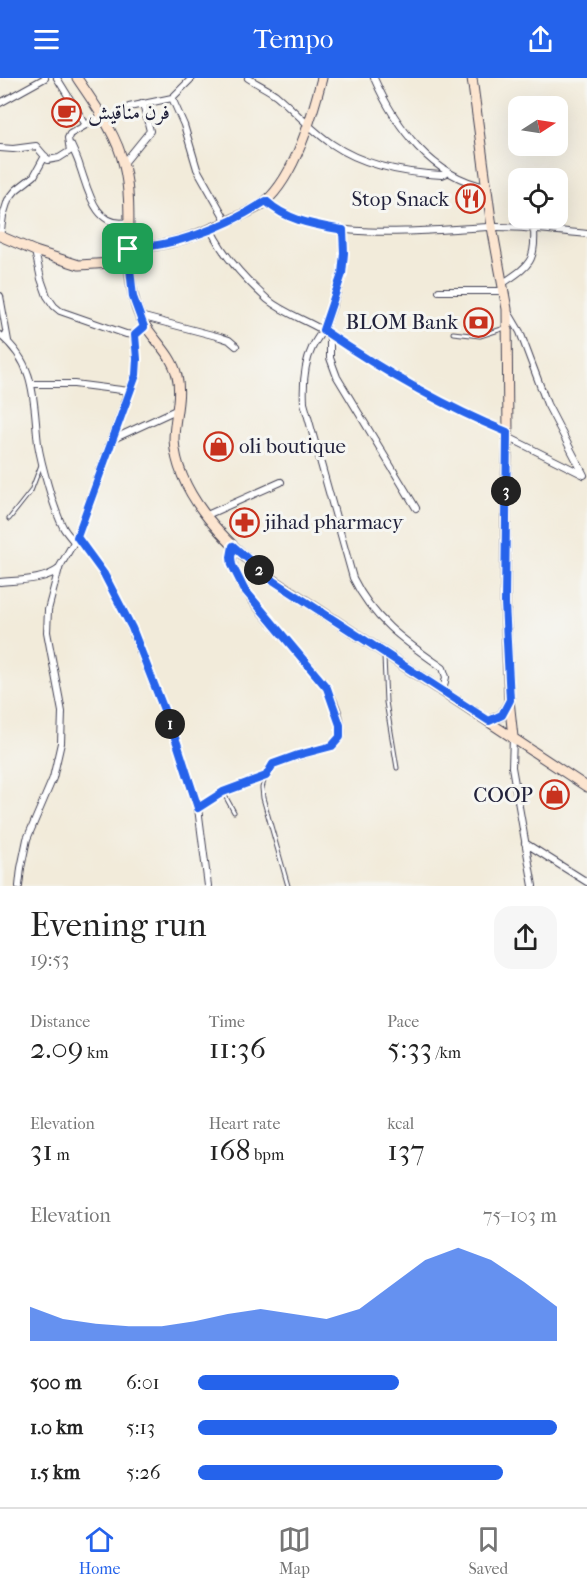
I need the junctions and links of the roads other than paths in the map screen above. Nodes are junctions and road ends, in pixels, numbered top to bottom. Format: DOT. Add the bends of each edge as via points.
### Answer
graph roads {
  1 [pos="45,78"];
  2 [pos="57,78"];
  3 [pos="77,78"];
  4 [pos="192,78"];
  5 [pos="248,78"];
  6 [pos="322,78"];
  7 [pos="374,78"];
  8 [pos="472,78"];
  9 [pos="172,98"];
  10 [pos="0,103"];
  11 [pos="144,103"];
  12 [pos="102,116"];
  13 [pos="116,116"];
  14 [pos="307,124"];
  15 [pos="86,125"];
  16 [pos="71,144"];
  17 [pos="0,148"];
  18 [pos="45,156"];
  19 [pos="124,163"];
  20 [pos="447,173"];
  21 [pos="487,187"];
  22 [pos="266,201"];
  23 [pos="128,222"];
  24 [pos="227,222"];
  25 [pos="492,227"];
  26 [pos="211,230"];
  27 [pos="343,230"];
  28 [pos="534,230"];
  29 [pos="587,234"];
  30 [pos="0,236"];
  31 [pos="128,249"];
  32 [pos="35,251"];
  33 [pos="128,262"];
  34 [pos="503,287"];
  35 [pos="439,291"];
  36 [pos="0,296"];
  37 [pos="507,309"];
  38 [pos="140,316"];
  39 [pos="144,327"];
  40 [pos="507,327"];
  41 [pos="323,330"];
  42 [pos="453,333"];
  43 [pos="0,335"];
  44 [pos="135,335"];
  45 [pos="330,335"];
  46 [pos="8,341"];
  47 [pos="236,346"];
  48 [pos="33,384"];
  49 [pos="129,391"];
  50 [pos="176,410"];
  51 [pos="508,434"];
  52 [pos="111,440"];
  53 [pos="42,462"];
  54 [pos="586,476"];
  55 [pos="281,482"];
  56 [pos="416,508"];
  57 [pos="207,515"];
  58 [pos="9,519"];
  59 [pos="76,540"];
  60 [pos="233,546"];
  61 [pos="59,568"];
  62 [pos="0,582"];
  63 [pos="383,652"];
  64 [pos="443,691"];
  65 [pos="510,700"];
  66 [pos="489,721"];
  67 [pos="513,736"];
  68 [pos="397,768"];
  69 [pos="266,776"];
  70 [pos="587,787"];
  71 [pos="223,792"];
  72 [pos="198,808"];
  73 [pos="234,812"];
  74 [pos="525,843"];
  75 [pos="587,882"];
  76 [pos="19,886"];
  77 [pos="208,886"];
  78 [pos="288,886"];
  79 [pos="533,886"];
  1 -- 10 [label="street"];
  2 -- 15 [label="street"];
  3 -- 12 [label="main road"];
  4 -- 9 [label="street"];
  5 -- 14 [label="street" via="275,94"];
  6 -- 14 [label="main road"];
  7 -- 20 [label="street" via="394,117"];
  8 -- 21 [label="main road"];
  9 -- 11 [label="street"];
  9 -- 24 [label="street" via="197,169"];
  11 -- 13 [label="street"];
  11 -- 19 [label="street" via="150,131"];
  12 -- 15 [label="street"];
  12 -- 19 [label="main road"];
  14 -- 20 [label="street" via="332,144 366,161 390,169 441,176"];
  14 -- 22 [label="main road" via="292,164"];
  15 -- 16 [label="street" via="70,134"];
  16 -- 18 [label="street" via="69,152 59,158 48,160"];
  16 -- 23 [label="street" via="96,208 110,220"];
  17 -- 18 [label="street" via="36,146"];
  18 -- 30 [label="street" via="34,177 8,200"];
  19 -- 23 [label="main road"];
  20 -- 21 [label="street"];
  21 -- 25 [label="main road"];
  22 -- 24 [label="main road"];
  22 -- 27 [label="street" via="294,218"];
  23 -- 31 [label="main road"];
  24 -- 26 [label="main road"];
  25 -- 27 [label="street" via="448,231"];
  25 -- 28 [label="street"];
  25 -- 34 [label="main road"];
  26 -- 31 [label="main road" via="178,241"];
  26 -- 41 [label="street" via="232,263 262,294"];
  27 -- 41 [label="street" via="342,274"];
  28 -- 29 [label="street"];
  28 -- 34 [label="street" via="532,258"];
  30 -- 32 [label="main road"];
  31 -- 33 [label="main road"];
  32 -- 33 [label="main road" via="80,265"];
  32 -- 44 [label="street" via="47,296 60,311"];
  33 -- 38 [label="main road"];
  34 -- 35 [label="street"];
  34 -- 37 [label="main road"];
  36 -- 46 [label="street"];
  37 -- 40 [label="main road"];
  37 -- 54 [label="street" via="520,332 547,404"];
  38 -- 39 [label="main road"];
  38 -- 47 [label="street" via="220,337"];
  39 -- 44 [label="street"];
  39 -- 50 [label="main road" via="166,353 177,374"];
  40 -- 42 [label="lane" via="480,336"];
  40 -- 51 [label="main road"];
  41 -- 45 [label="street"];
  41 -- 64 [label="street" via="308,357 304,403 350,571 377,616 443,668"];
  43 -- 46 [label="street"];
  44 -- 49 [label="street" via="137,371"];
  45 -- 51 [label="street" via="406,381"];
  45 -- 56 [label="street" via="330,358 337,377"];
  46 -- 48 [label="street"];
  48 -- 49 [label="street"];
  48 -- 53 [label="street"];
  49 -- 52 [label="street"];
  50 -- 52 [label="street"];
  50 -- 57 [label="main road" via="175,446 180,471"];
  51 -- 54 [label="street"];
  51 -- 65 [label="main road" via="505,539"];
  52 -- 59 [label="street"];
  53 -- 58 [label="lane" via="31,491"];
  53 -- 59 [label="street" via="63,527"];
  55 -- 57 [label="street"];
  57 -- 60 [label="main road"];
  59 -- 61 [label="street"];
  59 -- 72 [label="street" via="104,574 132,628"];
  60 -- 63 [label="main road" via="271,579"];
  60 -- 69 [label="street" via="232,565 244,589 327,688 340,725 340,737 332,746 273,764"];
  61 -- 62 [label="street" via="34,578"];
  61 -- 76 [label="street" via="46,626 62,712 61,743 53,778 27,839"];
  63 -- 64 [label="main road"];
  63 -- 68 [label="lane" via="386,702"];
  64 -- 66 [label="main road"];
  65 -- 66 [label="main road" via="502,715"];
  65 -- 67 [label="main road"];
  66 -- 67 [label="main road"];
  67 -- 70 [label="main road"];
  67 -- 74 [label="street" via="512,767"];
  69 -- 71 [label="street"];
  69 -- 78 [label="lane" via="263,798"];
  71 -- 72 [label="street"];
  71 -- 73 [label="lane"];
  72 -- 77 [label="street"];
  74 -- 75 [label="street"];
  74 -- 79 [label="street"];
}
